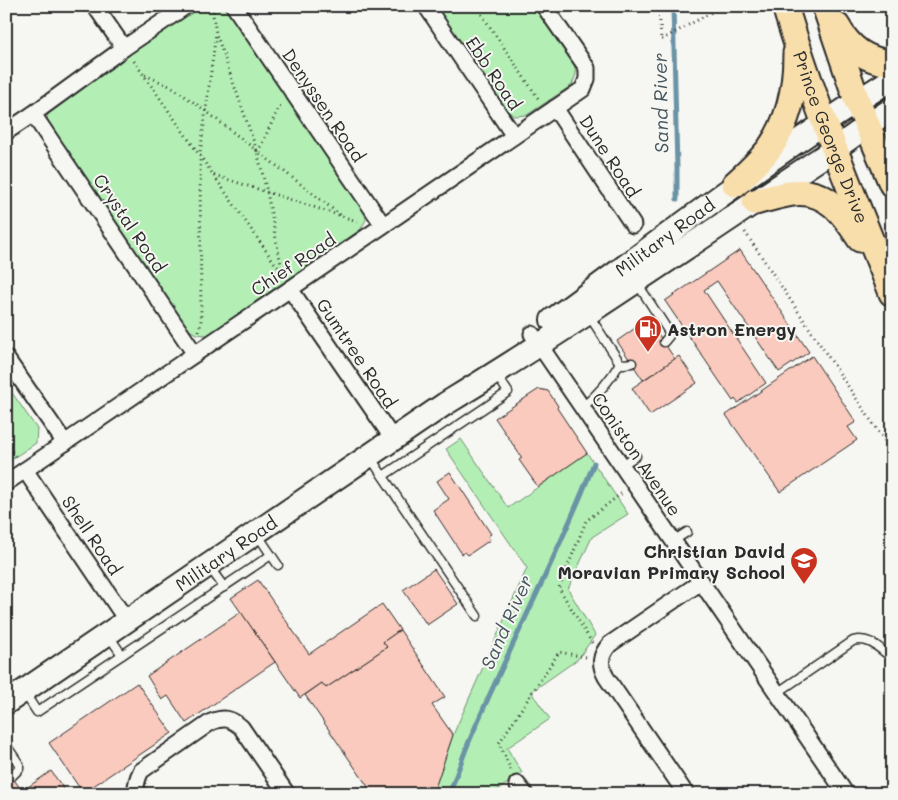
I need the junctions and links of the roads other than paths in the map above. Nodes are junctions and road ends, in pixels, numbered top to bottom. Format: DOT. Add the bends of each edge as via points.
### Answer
graph roads {
  1 [pos="95,6"];
  2 [pos="186,6"];
  3 [pos="234,6"];
  4 [pos="426,6"];
  5 [pos="544,6"];
  6 [pos="785,6"];
  7 [pos="825,6"];
  8 [pos="796,44"];
  9 [pos="124,48"];
  10 [pos="892,62"];
  11 [pos="892,79"];
  12 [pos="857,101"];
  13 [pos="555,108"];
  14 [pos="892,108"];
  15 [pos="33,114"];
  16 [pos="825,123"];
  17 [pos="868,126"];
  18 [pos="6,132"];
  19 [pos="514,136"];
  20 [pos="835,148"];
  21 [pos="736,184"];
  22 [pos="892,184"];
  23 [pos="755,202"];
  24 [pos="383,225"];
  25 [pos="633,225"];
  26 [pos="635,282"];
  27 [pos="290,289"];
  28 [pos="892,294"];
  29 [pos="588,313"];
  30 [pos="536,339"];
  31 [pos="664,342"];
  32 [pos="196,354"];
  33 [pos="6,358"];
  34 [pos="620,363"];
  35 [pos="632,363"];
  36 [pos="496,373"];
  37 [pos="445,404"];
  38 [pos="582,408"];
  39 [pos="393,439"];
  40 [pos="65,443"];
  41 [pos="369,455"];
  42 [pos="636,456"];
  43 [pos="622,465"];
  44 [pos="25,470"];
  45 [pos="383,476"];
  46 [pos="6,483"];
  47 [pos="687,532"];
  48 [pos="256,533"];
  49 [pos="673,541"];
  50 [pos="271,555"];
  51 [pos="208,565"];
  52 [pos="278,565"];
  53 [pos="701,582"];
  54 [pos="224,586"];
  55 [pos="477,616"];
  56 [pos="127,620"];
  57 [pos="107,634"];
  58 [pos="122,655"];
  59 [pos="892,658"];
  60 [pos="777,693"];
  61 [pos="15,697"];
  62 [pos="6,745"];
  63 [pos="12,776"];
  64 [pos="136,794"];
  65 [pos="287,794"];
  66 [pos="686,794"];
  67 [pos="846,794"];
  1 -- 9 [label="street"];
  2 -- 9 [label="street"];
  3 -- 24 [label="street, Denyssen Road"];
  4 -- 19 [label="street, Ebb Road"];
  5 -- 13 [label="street, Chief Road" via="587,68 583,89"];
  6 -- 8 [label="main road, Prince George Drive"];
  7 -- 10 [label="main road" via="855,49 873,60"];
  7 -- 12 [label="main road"];
  8 -- 16 [label="main road, Prince George Drive"];
  8 -- 21 [label="main road" via="792,96 780,131 757,163"];
  9 -- 15 [label="street"];
  11 -- 12 [label="main road, Military Road"];
  12 -- 16 [label="main road, Military Road"];
  12 -- 17 [label="main road"];
  13 -- 19 [label="street, Chief Road"];
  13 -- 25 [label="street, Dune Road"];
  14 -- 17 [label="main road, Military Road"];
  15 -- 18 [label="street"];
  15 -- 32 [label="street, Crystal Road"];
  16 -- 20 [label="main road, Prince George Drive"];
  16 -- 21 [label="main road, Military Road"];
  17 -- 20 [label="main road, Military Road"];
  17 -- 22 [label="main road"];
  19 -- 24 [label="street, Chief Road"];
  20 -- 23 [label="main road, Military Road"];
  20 -- 28 [label="main road, Prince George Drive"];
  21 -- 30 [label="main road, Military Road"];
  23 -- 26 [label="main road, Military Road"];
  23 -- 28 [label="main road" via="795,193 828,200 847,218"];
  24 -- 27 [label="street, Chief Road"];
  26 -- 29 [label="main road, Military Road"];
  26 -- 31 [label="lane" via="669,332"];
  27 -- 32 [label="street, Chief Road"];
  27 -- 39 [label="street, Gumtree Road"];
  29 -- 30 [label="main road, Military Road"];
  29 -- 34 [label="lane"];
  30 -- 36 [label="main road, Military Road"];
  30 -- 37 [label="main road, Military Road"];
  30 -- 38 [label="street, Coniston Avenue"];
  32 -- 40 [label="street, Chief Road"];
  33 -- 40 [label="street"];
  34 -- 35 [label="lane"];
  34 -- 38 [label="lane" via="611,379"];
  36 -- 37 [label="main road, Military Road"];
  36 -- 45 [label="lane" via="508,392"];
  37 -- 39 [label="main road, Military Road"];
  38 -- 43 [label="street, Coniston Avenue"];
  39 -- 41 [label="main road, Military Road"];
  40 -- 44 [label="street, Chief Road"];
  41 -- 45 [label="lane"];
  41 -- 48 [label="main road, Military Road"];
  42 -- 43 [label="lane"];
  43 -- 49 [label="street, Coniston Avenue"];
  44 -- 46 [label="street, Chief Road"];
  44 -- 56 [label="street, Shell Road"];
  45 -- 55 [label="lane"];
  47 -- 49 [label="lane"];
  48 -- 50 [label="lane"];
  48 -- 51 [label="main road, Military Road"];
  49 -- 53 [label="street, Coniston Avenue"];
  50 -- 52 [label="lane"];
  50 -- 54 [label="lane"];
  51 -- 54 [label="lane"];
  51 -- 56 [label="main road, Military Road"];
  53 -- 60 [label="street, Coniston Avenue"];
  53 -- 66 [label="street" via="610,644 601,660 606,677"];
  54 -- 58 [label="lane"];
  56 -- 57 [label="main road, Military Road"];
  57 -- 58 [label="lane"];
  57 -- 61 [label="main road, Military Road"];
  58 -- 61 [label="lane" via="37,712"];
  59 -- 60 [label="lane" via="869,641 858,639"];
  60 -- 67 [label="street, Coniston Avenue"];
  62 -- 63 [label="lane" via="19,764 19,769"];
  64 -- 65 [label="street" via="135,785 141,771 211,722 222,718 241,727"];
}
